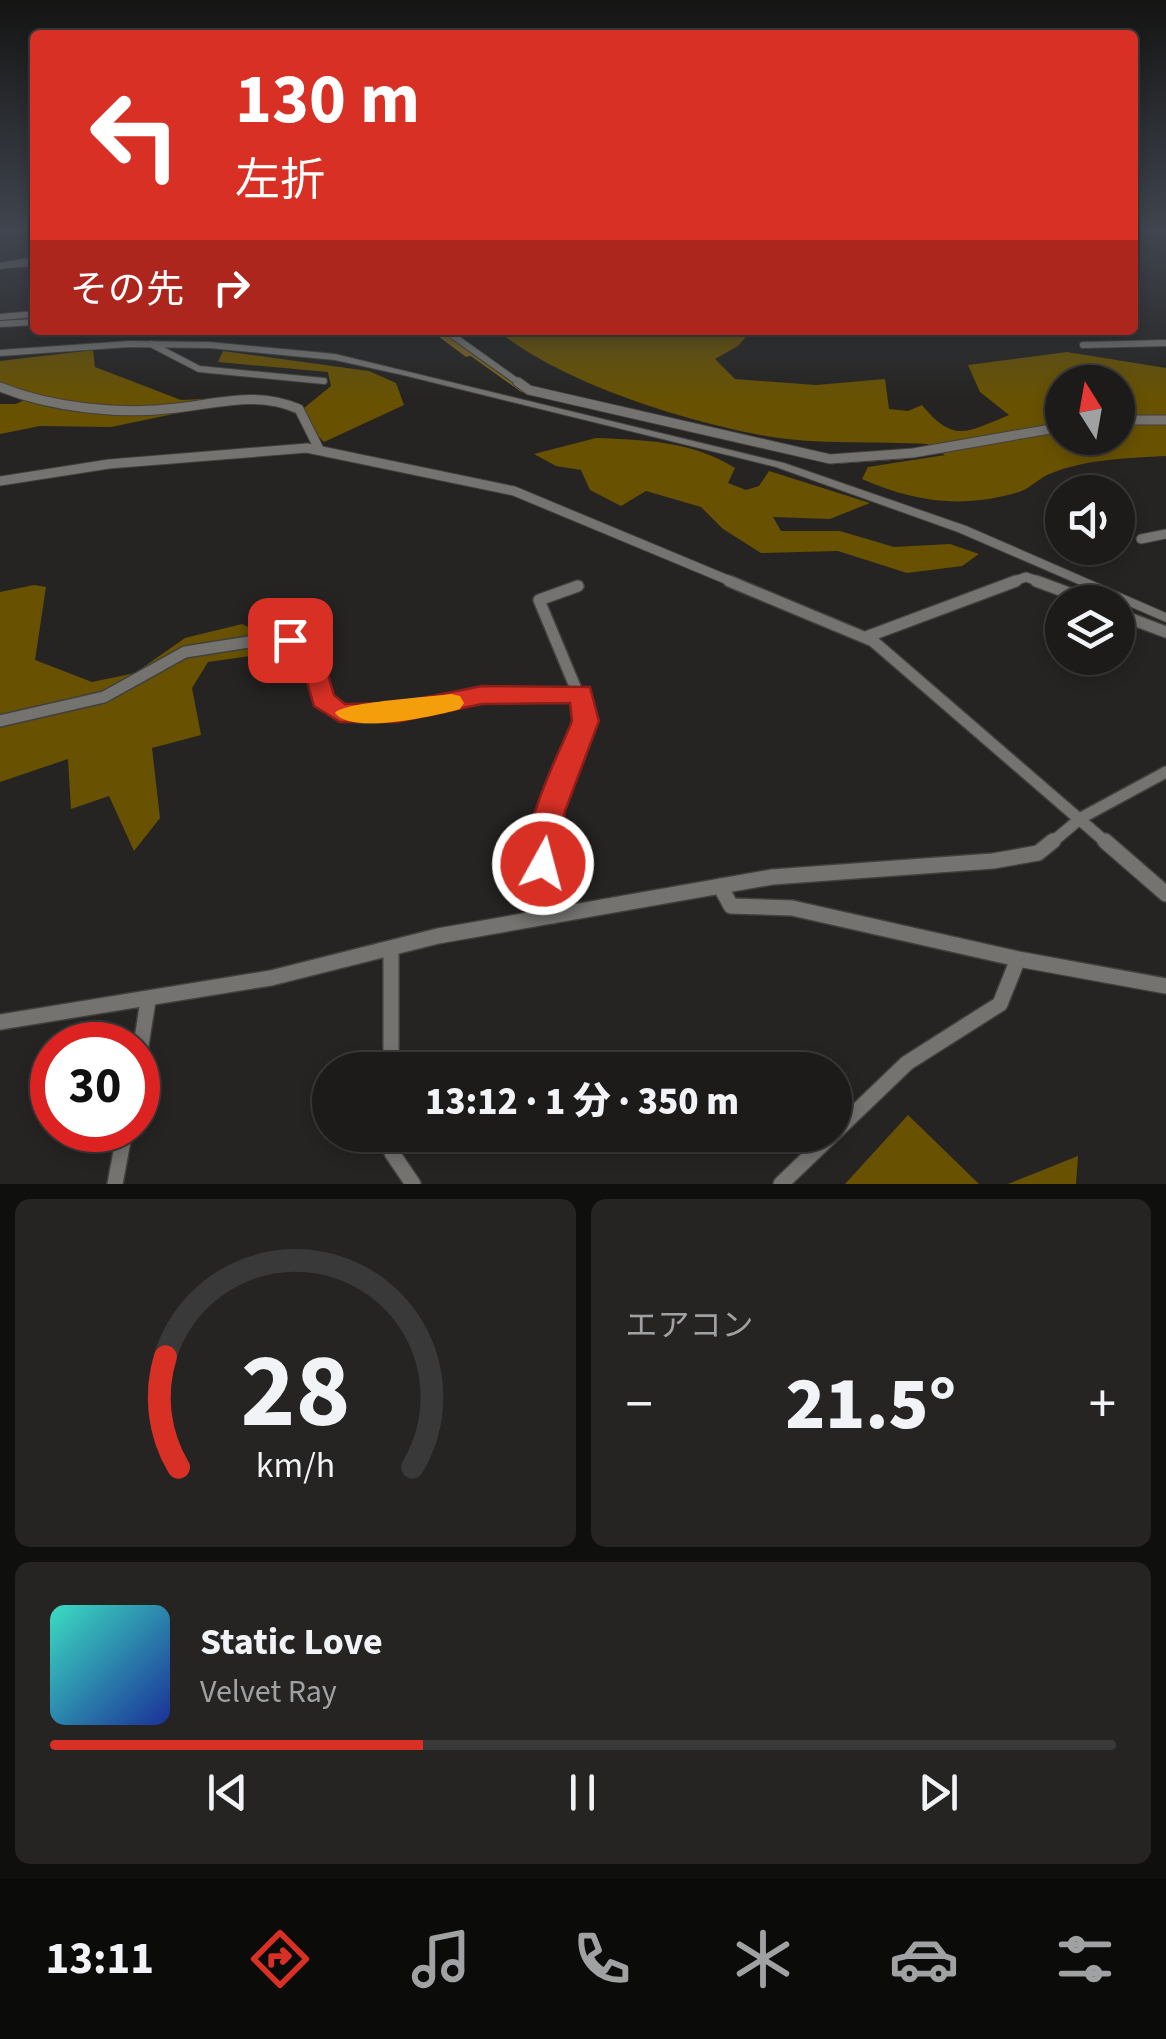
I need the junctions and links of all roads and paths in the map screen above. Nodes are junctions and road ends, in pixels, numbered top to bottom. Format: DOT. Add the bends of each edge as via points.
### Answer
graph roads {
  1 [pos="30,318"];
  2 [pos="0,320"];
  3 [pos="452,335"];
  4 [pos="1166,343"];
  5 [pos="151,344"];
  6 [pos="1082,344"];
  7 [pos="0,353"];
  8 [pos="480,354"];
  9 [pos="467,358"];
  10 [pos="324,381"];
  11 [pos="0,388"];
  12 [pos="602,412"];
  13 [pos="1135,420"];
  14 [pos="1166,420"];
  15 [pos="1045,430"];
  16 [pos="319,449"];
  17 [pos="0,481"];
  18 [pos="1166,534"];
  19 [pos="1140,539"];
  20 [pos="1047,585"];
  21 [pos="578,586"];
  22 [pos="1166,618"];
  23 [pos="1135,620"];
  24 [pos="1166,632"];
  25 [pos="866,637"];
  26 [pos="581,694"];
  27 [pos="0,721"];
  28 [pos="1166,772"];
  29 [pos="1081,818"];
  30 [pos="720,886"];
  31 [pos="1166,894"];
  32 [pos="553,916"];
  33 [pos="390,948"];
  34 [pos="1018,959"];
  35 [pos="1166,986"];
  36 [pos="148,1001"];
  37 [pos="0,1022"];
  38 [pos="145,1022"];
  39 [pos="392,1052"];
  40 [pos="121,1152"];
  41 [pos="392,1152"];
  42 [pos="114,1184"];
  43 [pos="413,1184"];
  44 [pos="781,1184"];
  1 -- 2 [label="street"];
  3 -- 8 [label="street"];
  4 -- 6 [label="street"];
  5 -- 7 [label="street"];
  5 -- 10 [label="street" via="200,369"];
  5 -- 12 [label="street" via="334,358"];
  8 -- 9 [label="street"];
  8 -- 12 [label="street" via="529,390"];
  11 -- 16 [label="street" via="23,397 132,408 243,398 287,403 300,409"];
  12 -- 15 [label="street" via="840,460"];
  12 -- 22 [label="street" via="881,499"];
  13 -- 14 [label="street"];
  16 -- 17 [label="street" via="110,464"];
  16 -- 25 [label="street" via="514,492"];
  18 -- 19 [label="street"];
  20 -- 25 [label="street" via="1026,577"];
  21 -- 26 [label="street" via="540,600"];
  23 -- 24 [label="street"];
  25 -- 29 [label="street"];
  26 -- 27 [label="street" via="482,695 397,712 340,713 323,699 305,646 274,638 185,652 129,688"];
  26 -- 32 [label="street" via="582,734 543,836"];
  28 -- 29 [label="street"];
  29 -- 30 [label="street" via="1038,853 993,862"];
  29 -- 31 [label="street"];
  30 -- 32 [label="street"];
  30 -- 34 [label="street" via="732,906 792,908"];
  32 -- 33 [label="street"];
  33 -- 36 [label="street"];
  33 -- 39 [label="street"];
  34 -- 35 [label="street"];
  34 -- 44 [label="street" via="1000,1004 907,1063"];
  36 -- 37 [label="street"];
  36 -- 38 [label="street"];
  40 -- 42 [label="street"];
  41 -- 43 [label="street"];
}
